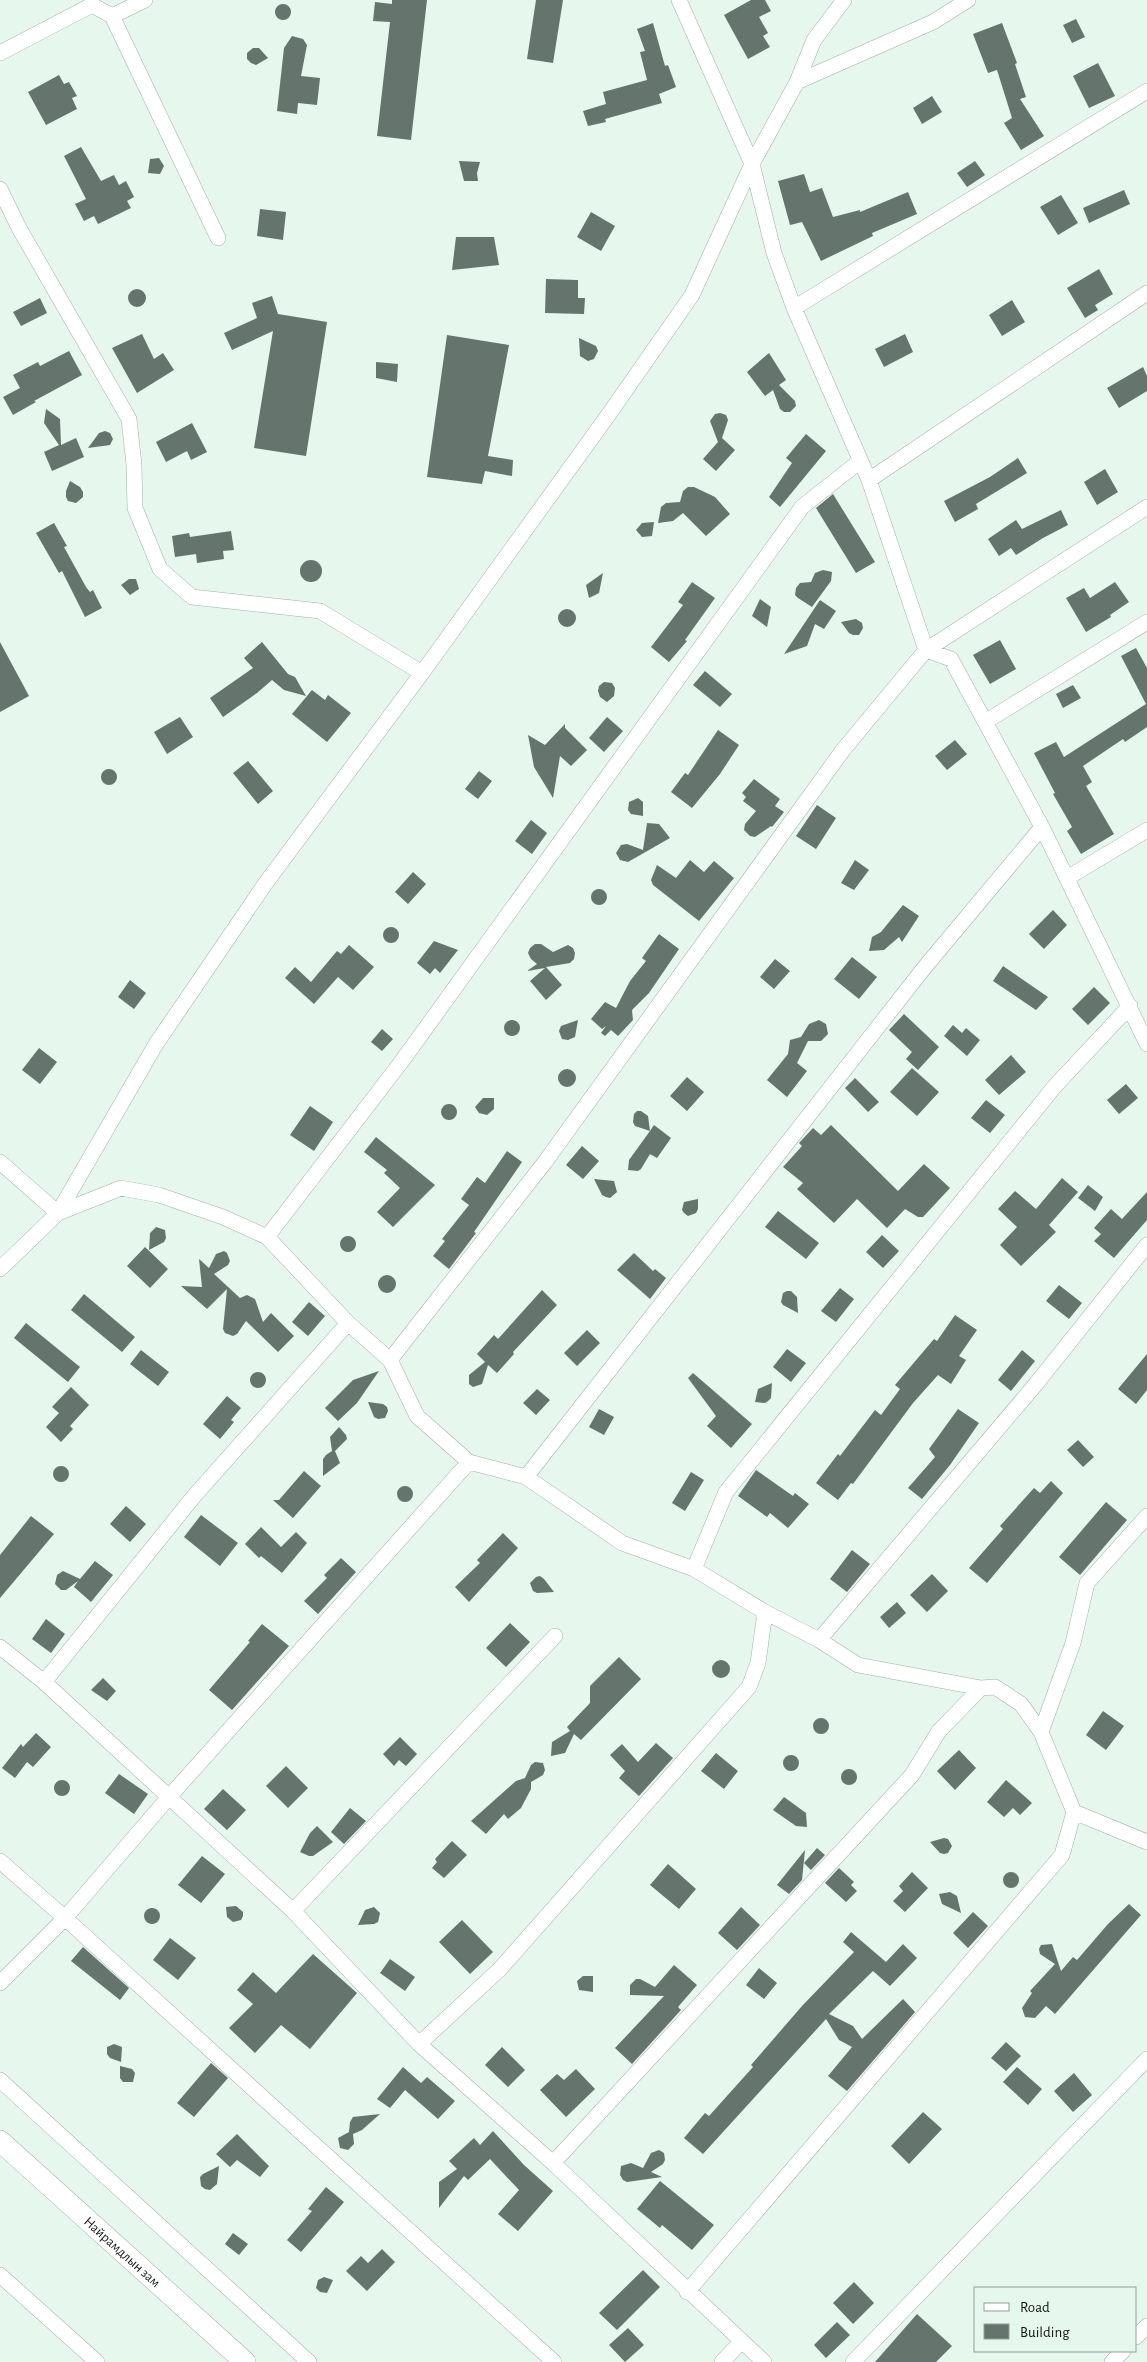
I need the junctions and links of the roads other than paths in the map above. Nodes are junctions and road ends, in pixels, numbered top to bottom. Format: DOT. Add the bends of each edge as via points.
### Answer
graph roads {
  1 [pos="145,0"];
  2 [pos="679,0"];
  3 [pos="844,0"];
  4 [pos="968,0"];
  5 [pos="112,16"];
  6 [pos="0,54"];
  7 [pos="798,82"];
  8 [pos="1147,91"];
  9 [pos="752,164"];
  10 [pos="0,189"];
  11 [pos="218,238"];
  12 [pos="1147,292"];
  13 [pos="794,308"];
  14 [pos="860,461"];
  15 [pos="869,480"];
  16 [pos="1147,507"];
  17 [pos="1147,622"];
  18 [pos="926,650"];
  19 [pos="422,673"];
  20 [pos="985,722"];
  21 [pos="1042,827"];
  22 [pos="1147,830"];
  23 [pos="1068,878"];
  24 [pos="1130,1006"];
  25 [pos="1146,1039"];
  26 [pos="0,1162"];
  27 [pos="58,1213"];
  28 [pos="267,1236"];
  29 [pos="1147,1246"];
  30 [pos="0,1269"];
  31 [pos="348,1323"];
  32 [pos="390,1360"];
  33 [pos="469,1462"];
  34 [pos="526,1477"];
  35 [pos="1147,1516"];
  36 [pos="694,1569"];
  37 [pos="765,1612"];
  38 [pos="555,1636"];
  39 [pos="819,1640"];
  40 [pos="0,1647"];
  41 [pos="44,1682"];
  42 [pos="981,1688"];
  43 [pos="1040,1732"];
  44 [pos="169,1797"];
  45 [pos="1074,1812"];
  46 [pos="1147,1842"];
  47 [pos="0,1861"];
  48 [pos="293,1911"];
  49 [pos="65,1918"];
  50 [pos="0,1983"];
  51 [pos="419,2044"];
  52 [pos="1147,2059"];
  53 [pos="0,2080"];
  54 [pos="0,2141"];
  55 [pos="553,2163"];
  56 [pos="0,2275"];
  57 [pos="687,2292"];
  58 [pos="1147,2326"];
  59 [pos="1137,2336"];
  60 [pos="741,2342"];
  61 [pos="1122,2352"];
  62 [pos="97,2362"];
  63 [pos="244,2362"];
  64 [pos="309,2362"];
  65 [pos="554,2362"];
  66 [pos="722,2362"];
  67 [pos="764,2362"];
  68 [pos="853,2362"];
  69 [pos="1112,2362"];
  1 -- 5 [label="street"];
  2 -- 9 [label="street"];
  3 -- 7 [label="street" via="814,40"];
  4 -- 7 [label="street" via="933,22"];
  5 -- 6 [label="street" via="92,5"];
  5 -- 11 [label="street"];
  7 -- 9 [label="street"];
  8 -- 13 [label="street"];
  9 -- 13 [label="street" via="774,253"];
  9 -- 19 [label="street" via="692,295"];
  10 -- 19 [label="street" via="19,228 129,419 135,508 160,569 192,597 320,611"];
  12 -- 15 [label="street"];
  13 -- 14 [label="street"];
  14 -- 15 [label="street"];
  14 -- 28 [label="street" via="802,507 402,1061"];
  15 -- 18 [label="street"];
  16 -- 18 [label="street"];
  17 -- 20 [label="street"];
  18 -- 20 [label="street" via="951,659"];
  18 -- 32 [label="street" via="842,750 545,1162"];
  19 -- 27 [label="street" via="265,884 156,1044"];
  20 -- 21 [label="street"];
  21 -- 23 [label="street"];
  21 -- 34 [label="street" via="924,968"];
  22 -- 23 [label="street"];
  23 -- 24 [label="street"];
  24 -- 25 [label="street"];
  24 -- 36 [label="street" via="1054,1086 726,1492"];
  26 -- 27 [label="street"];
  27 -- 28 [label="street" via="121,1188 159,1195"];
  27 -- 30 [label="street"];
  28 -- 31 [label="street"];
  29 -- 39 [label="street" via="1036,1384"];
  31 -- 32 [label="street"];
  31 -- 41 [label="street" via="195,1496"];
  32 -- 33 [label="street" via="418,1416"];
  33 -- 34 [label="street"];
  33 -- 44 [label="street"];
  34 -- 36 [label="street" via="622,1543"];
  35 -- 43 [label="street" via="1087,1583 1073,1643"];
  36 -- 37 [label="street"];
  37 -- 39 [label="street"];
  37 -- 51 [label="street" via="758,1663 749,1687 500,1969"];
  38 -- 48 [label="street"];
  39 -- 42 [label="street" via="858,1665"];
  40 -- 41 [label="street"];
  41 -- 44 [label="street"];
  42 -- 43 [label="street" via="995,1688 1021,1704"];
  42 -- 55 [label="street" via="939,1731 912,1775"];
  43 -- 45 [label="street"];
  44 -- 48 [label="street"];
  44 -- 49 [label="street"];
  45 -- 46 [label="street"];
  45 -- 57 [label="street" via="1062,1855"];
  47 -- 49 [label="street"];
  48 -- 51 [label="street"];
  49 -- 50 [label="street"];
  49 -- 65 [label="street"];
  51 -- 55 [label="street"];
  52 -- 68 [label="street"];
  53 -- 64 [label="street"];
  54 -- 63 [label="main road, Найрамдлын зам"];
  55 -- 57 [label="street"];
  56 -- 62 [label="street"];
  57 -- 60 [label="street"];
  58 -- 59 [label="street"];
  60 -- 66 [label="street"];
  60 -- 67 [label="street"];
  61 -- 69 [label="street"];
}
